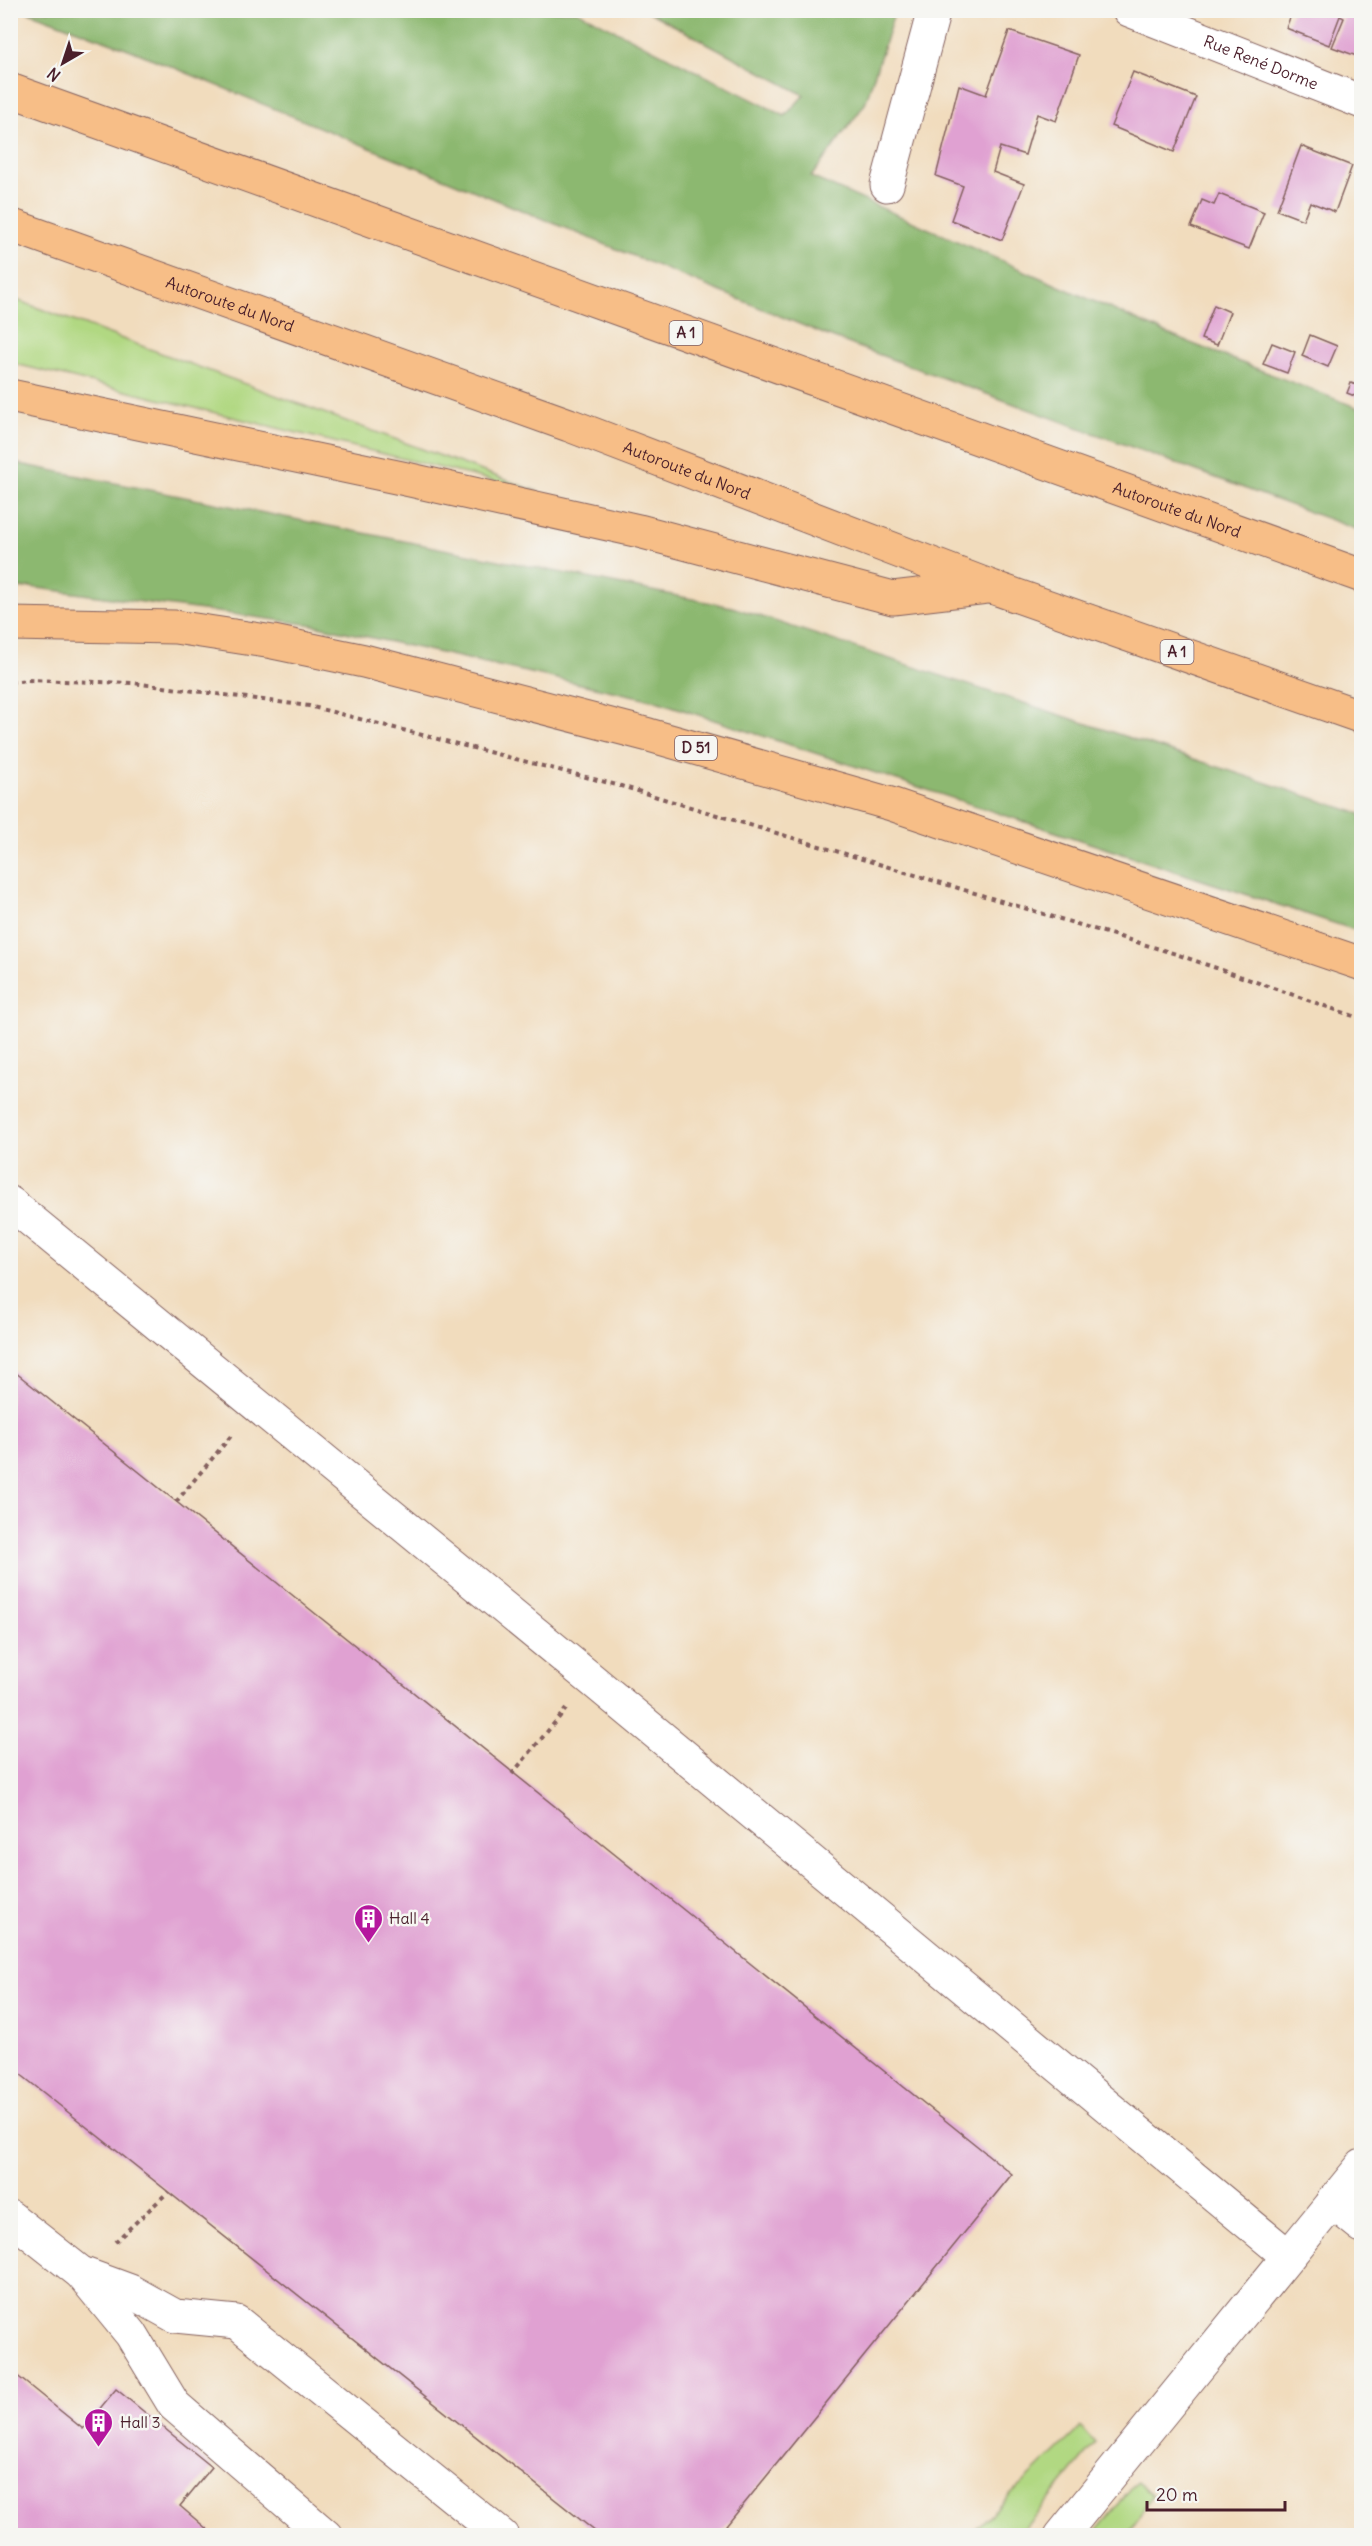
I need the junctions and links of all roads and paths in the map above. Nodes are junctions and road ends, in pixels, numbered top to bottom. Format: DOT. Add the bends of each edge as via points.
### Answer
graph roads {
  1 [pos="934,10"];
  2 [pos="1129,10"];
  3 [pos="10,90"];
  4 [pos="1362,102"];
  5 [pos="887,185"];
  6 [pos="10,225"];
  7 [pos="10,396"];
  8 [pos="1362,576"];
  9 [pos="992,587"];
  10 [pos="10,624"];
  11 [pos="10,682"];
  12 [pos="1362,717"];
  13 [pos="1362,964"];
  14 [pos="1362,1019"];
  15 [pos="10,1203"];
  16 [pos="257,1405"];
  17 [pos="176,1502"];
  18 [pos="591,1679"];
  19 [pos="512,1774"];
  20 [pos="1362,2166"];
  21 [pos="168,2192"];
  22 [pos="1332,2202"];
  23 [pos="10,2217"];
  24 [pos="1362,2226"];
  25 [pos="1288,2256"];
  26 [pos="81,2273"];
  27 [pos="326,2535"];
  28 [pos="502,2535"];
  29 [pos="1061,2535"];
  1 -- 5 [label="street"];
  2 -- 4 [label="street, Rue René Dorme"];
  3 -- 8 [label="main road, Autoroute du Nord / A 1"];
  6 -- 9 [label="main road, Autoroute du Nord / A 1" via="569,425"];
  7 -- 9 [label="main road" via="639,531 893,598"];
  9 -- 12 [label="main road, Autoroute du Nord / A 1"];
  10 -- 13 [label="main road, D 51" via="175,627 364,661 649,735 891,804"];
  11 -- 14 [label="path" via="133,683 309,706 621,786 1176,954"];
  15 -- 16 [label="street"];
  16 -- 17 [label="path"];
  16 -- 18 [label="street"];
  18 -- 19 [label="path"];
  18 -- 25 [label="street"];
  20 -- 22 [label="street"];
  21 -- 26 [label="path"];
  22 -- 24 [label="street"];
  22 -- 25 [label="street"];
  23 -- 26 [label="street"];
  25 -- 29 [label="street"];
  26 -- 27 [label="street" via="131,2334 174,2405"];
  26 -- 28 [label="street" via="130,2291 175,2316 237,2322"];
}
